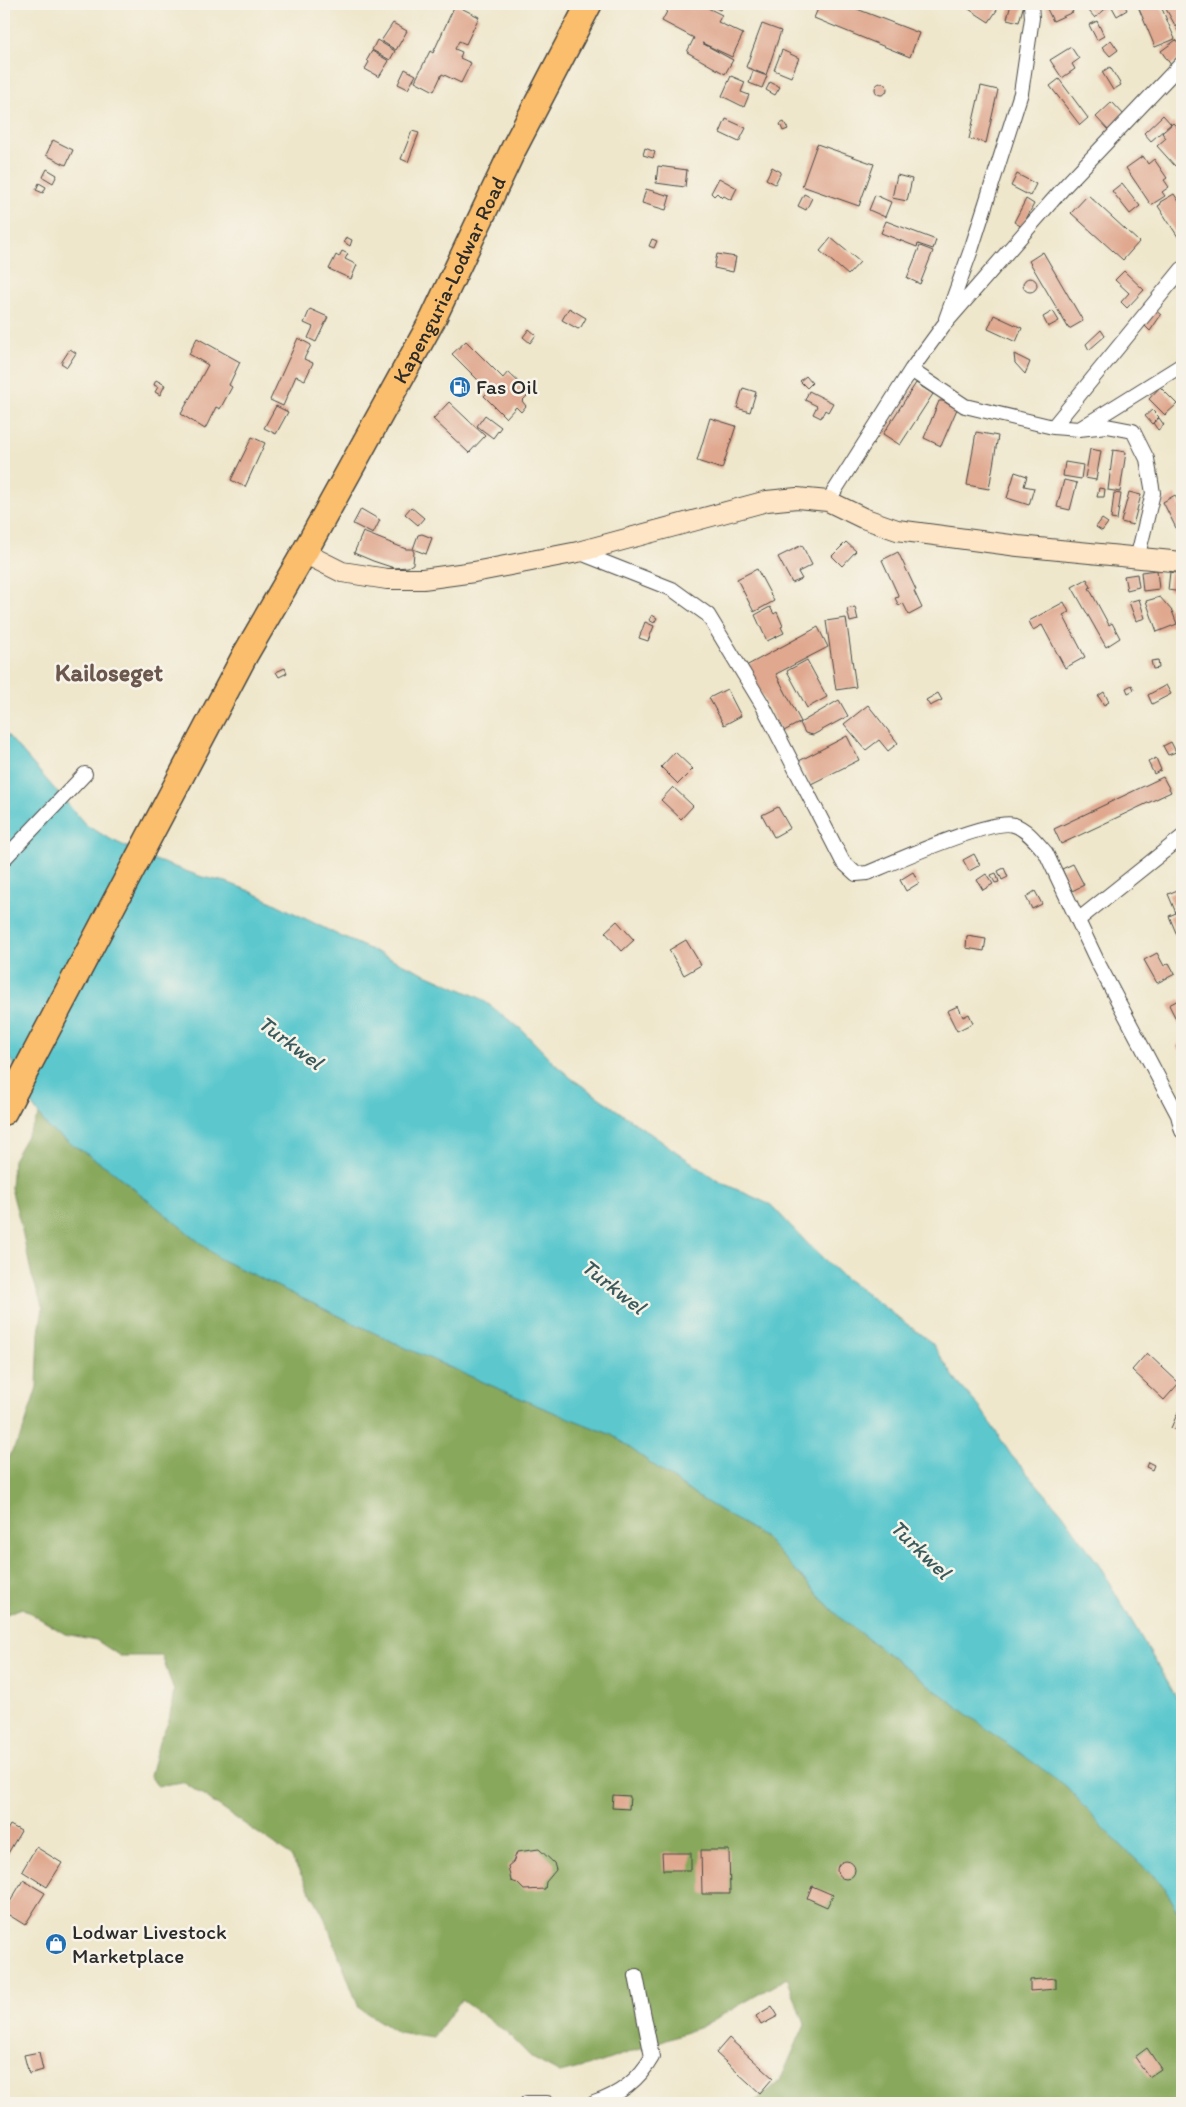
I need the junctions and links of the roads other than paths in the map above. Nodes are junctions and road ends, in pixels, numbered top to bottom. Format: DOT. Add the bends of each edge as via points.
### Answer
graph roads {
  1 [pos="589,4"];
  2 [pos="1031,4"];
  3 [pos="1182,63"];
  4 [pos="1182,269"];
  5 [pos="944,326"];
  6 [pos="1182,365"];
  7 [pos="911,370"];
  8 [pos="1053,427"];
  9 [pos="1078,429"];
  10 [pos="828,501"];
  11 [pos="578,552"];
  12 [pos="304,553"];
  13 [pos="1137,559"];
  14 [pos="1182,562"];
  15 [pos="85,774"];
  16 [pos="1182,837"];
  17 [pos="4,859"];
  18 [pos="1078,920"];
  19 [pos="9,1102"];
  20 [pos="1180,1112"];
  21 [pos="1182,1132"];
  22 [pos="636,1976"];
  23 [pos="527,2103"];
  24 [pos="547,2103"];
  25 [pos="594,2103"];
  1 -- 12 [label="highway, Kapenguria-Lodwar Road" via="514,148 432,319"];
  2 -- 5 [label="street" via="1032,18 1021,93"];
  3 -- 5 [label="street" via="1066,185"];
  4 -- 8 [label="street"];
  5 -- 7 [label="street"];
  6 -- 9 [label="street"];
  7 -- 8 [label="street" via="965,406"];
  7 -- 10 [label="street"];
  8 -- 9 [label="street"];
  9 -- 13 [label="street" via="1107,426 1133,431 1147,459 1153,493"];
  10 -- 11 [label="street" via="797,498 767,501"];
  10 -- 13 [label="street" via="897,530"];
  11 -- 12 [label="street" via="423,579 387,579 342,572"];
  11 -- 18 [label="street" via="672,589 708,615 762,704 844,862 856,874 868,873 945,841 999,824 1015,825 1046,853"];
  12 -- 19 [label="highway, Kapenguria-Lodwar Road" via="245,655"];
  13 -- 14 [label="street"];
  15 -- 17 [label="street"];
  16 -- 18 [label="street"];
  18 -- 20 [label="street" via="1099,965"];
  20 -- 21 [label="street"];
  22 -- 25 [label="street" via="652,2057 636,2080"];
  23 -- 24 [label="street"];
}
